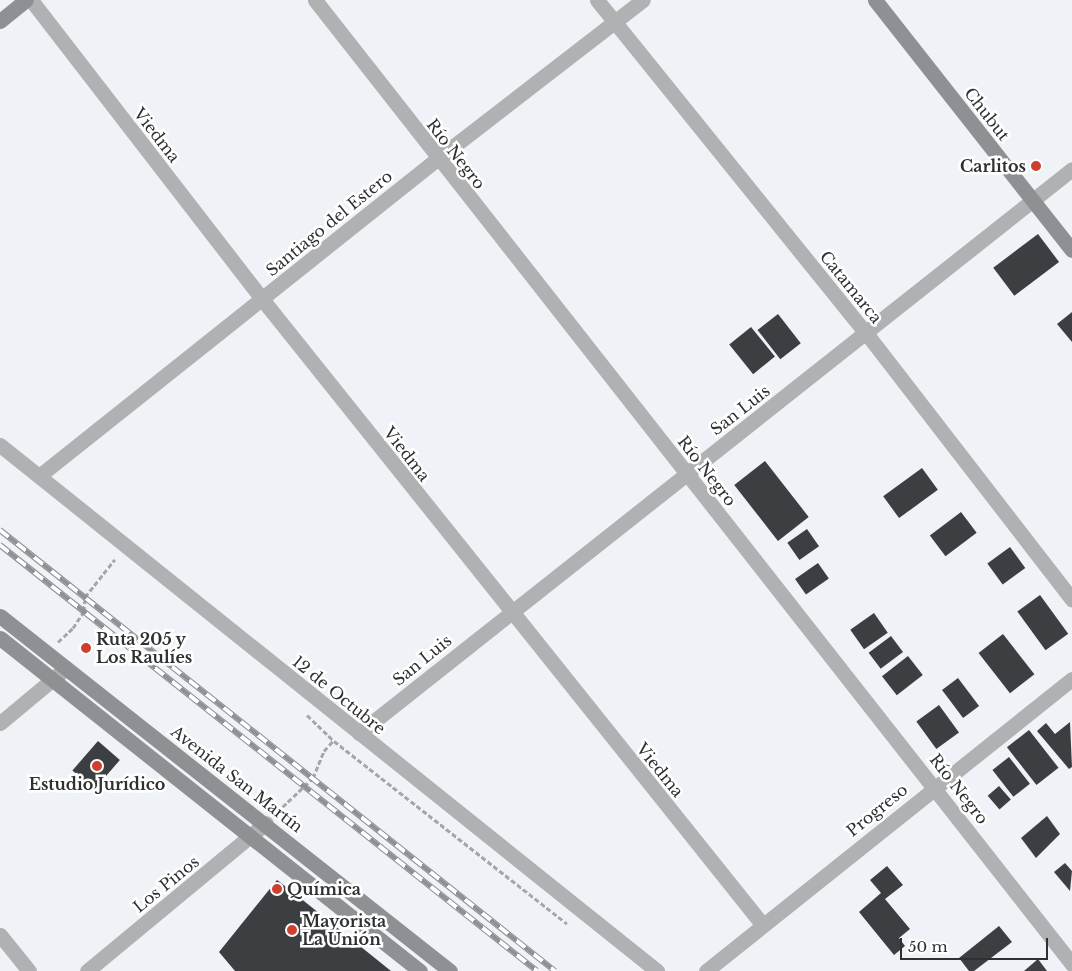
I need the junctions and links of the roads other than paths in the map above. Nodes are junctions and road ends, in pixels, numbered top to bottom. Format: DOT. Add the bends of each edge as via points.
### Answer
graph roads {
  1 [pos="26,0"];
  2 [pos="31,0"];
  3 [pos="315,0"];
  4 [pos="596,0"];
  5 [pos="643,0"];
  6 [pos="875,0"];
  7 [pos="0,21"];
  8 [pos="614,22"];
  9 [pos="437,159"];
  10 [pos="1072,169"];
  11 [pos="1032,200"];
  12 [pos="1072,250"];
  13 [pos="262,299"];
  14 [pos="866,333"];
  15 [pos="0,445"];
  16 [pos="688,474"];
  17 [pos="39,476"];
  18 [pos="1072,600"];
  19 [pos="510,612"];
  20 [pos="0,616"];
  21 [pos="0,638"];
  22 [pos="66,668"];
  23 [pos="55,679"];
  24 [pos="1072,679"];
  25 [pos="0,724"];
  26 [pos="353,728"];
  27 [pos="935,785"];
  28 [pos="266,823"];
  29 [pos="253,836"];
  30 [pos="762,924"];
  31 [pos="0,936"];
  32 [pos="1072,964"];
  33 [pos="29,971"];
  34 [pos="87,971"];
  35 [pos="420,971"];
  36 [pos="450,971"];
  37 [pos="657,971"];
  38 [pos="706,971"];
  1 -- 7 [label="main road"];
  2 -- 13 [label="street, Viedma"];
  3 -- 9 [label="street, Río Negro"];
  4 -- 8 [label="street, Catamarca"];
  5 -- 8 [label="street, Santiago del Estero"];
  6 -- 11 [label="main road, Chubut"];
  8 -- 9 [label="street, Santiago del Estero"];
  8 -- 14 [label="street, Catamarca"];
  9 -- 13 [label="street, Santiago del Estero"];
  9 -- 16 [label="street, Río Negro"];
  10 -- 11 [label="street, San Luis"];
  11 -- 12 [label="main road, Chubut"];
  11 -- 14 [label="street, San Luis"];
  13 -- 17 [label="street, Santiago del Estero"];
  13 -- 19 [label="street, Viedma"];
  14 -- 16 [label="street, San Luis"];
  14 -- 18 [label="street, Catamarca"];
  15 -- 17 [label="street, 12 de Octubre"];
  16 -- 19 [label="street, San Luis"];
  16 -- 27 [label="street, Río Negro"];
  17 -- 26 [label="street, 12 de Octubre"];
  19 -- 26 [label="street, San Luis"];
  19 -- 30 [label="street, Viedma"];
  20 -- 22 [label="main road, Avenida San Martín"];
  21 -- 23 [label="main road"];
  22 -- 23 [label="street"];
  22 -- 28 [label="main road, Avenida San Martín"];
  23 -- 25 [label="street"];
  23 -- 29 [label="main road"];
  24 -- 27 [label="street, Progreso"];
  26 -- 37 [label="street, 12 de Octubre"];
  27 -- 30 [label="street, Progreso"];
  27 -- 32 [label="street, Río Negro"];
  28 -- 29 [label="street, Los Pinos"];
  28 -- 36 [label="main road, Avenida San Martín"];
  29 -- 34 [label="street, Los Pinos"];
  29 -- 35 [label="main road"];
  30 -- 38 [label="street, Progreso"];
  31 -- 33 [label="street"];
}
